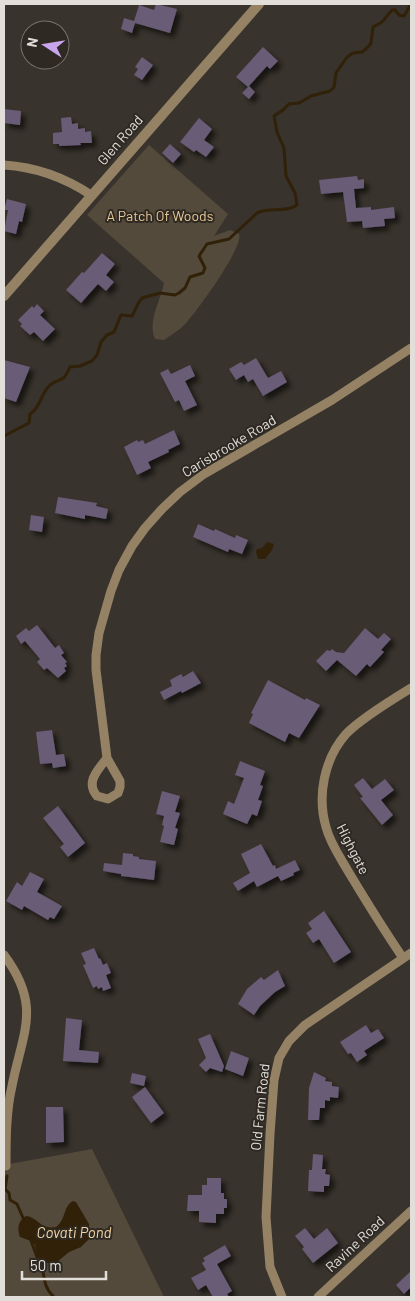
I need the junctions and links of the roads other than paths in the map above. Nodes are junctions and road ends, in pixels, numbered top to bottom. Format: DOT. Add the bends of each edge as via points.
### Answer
graph roads {
  1 [pos="259,4"];
  2 [pos="4,165"];
  3 [pos="91,195"];
  4 [pos="4,296"];
  5 [pos="411,348"];
  6 [pos="411,688"];
  7 [pos="106,758"];
  8 [pos="411,953"];
  9 [pos="4,955"];
  10 [pos="403,958"];
  11 [pos="6,1166"];
  12 [pos="411,1211"];
  13 [pos="282,1297"];
  14 [pos="318,1297"];
  1 -- 3 [label="street, Glen Road"];
  2 -- 3 [label="street" via="47,172"];
  3 -- 4 [label="street, Glen Road"];
  5 -- 7 [label="street, Carisbrooke Road" via="332,400 204,474 174,498 140,534 116,577 97,647 96,670"];
  6 -- 10 [label="street, Highgate" via="346,734 328,765 323,795 325,823 333,845"];
  8 -- 10 [label="street, Old Farm Road"];
  9 -- 11 [label="street" via="18,978 28,1012 10,1096"];
  10 -- 13 [label="street, Old Farm Road" via="305,1025 289,1042 278,1063 269,1143 267,1227 272,1272"];
  12 -- 14 [label="street, Ravine Road"];
}
